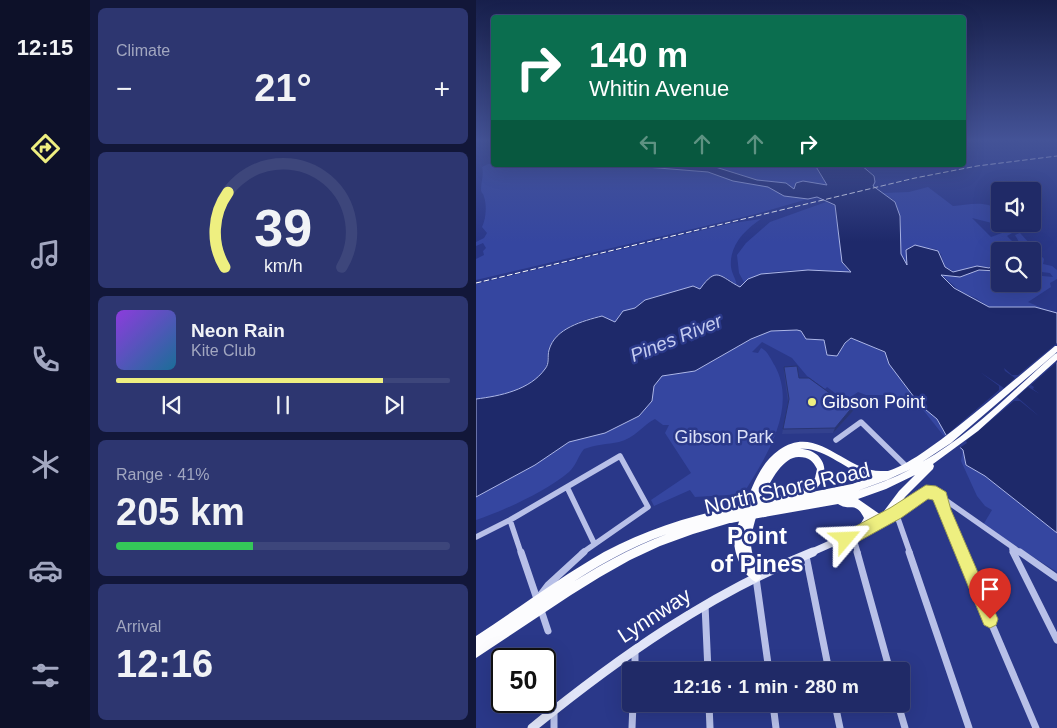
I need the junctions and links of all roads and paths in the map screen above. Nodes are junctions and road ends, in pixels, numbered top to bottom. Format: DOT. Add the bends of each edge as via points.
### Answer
graph roads {
  1 [pos="1057,348"];
  2 [pos="1057,356"];
  3 [pos="1015,388"];
  4 [pos="836,440"];
  5 [pos="950,442"];
  6 [pos="944,452"];
  7 [pos="903,469"];
  8 [pos="567,487"];
  9 [pos="941,496"];
  10 [pos="822,503"];
  11 [pos="862,506"];
  12 [pos="765,509"];
  13 [pos="896,513"];
  14 [pos="510,520"];
  15 [pos="882,521"];
  16 [pos="857,534"];
  17 [pos="476,536"];
  18 [pos="594,543"];
  19 [pos="1011,548"];
  20 [pos="806,556"];
  21 [pos="756,577"];
  22 [pos="1057,578"];
  23 [pos="539,605"];
  24 [pos="704,605"];
  25 [pos="548,631"];
  26 [pos="1057,640"];
  27 [pos="476,642"];
  28 [pos="636,648"];
  29 [pos="476,653"];
  30 [pos="635,662"];
  31 [pos="707,662"];
  32 [pos="768,662"];
  33 [pos="827,662"];
  34 [pos="888,662"];
  35 [pos="556,708"];
  36 [pos="633,712"];
  37 [pos="709,712"];
  38 [pos="774,712"];
  39 [pos="837,712"];
  40 [pos="900,712"];
  41 [pos="550,713"];
  42 [pos="554,713"];
  43 [pos="532,728"];
  44 [pos="554,728"];
  45 [pos="632,728"];
  46 [pos="710,728"];
  47 [pos="776,728"];
  48 [pos="840,728"];
  49 [pos="905,728"];
  50 [pos="969,728"];
  51 [pos="1036,728"];
  1 -- 3 [label="highway"];
  2 -- 3 [label="highway"];
  3 -- 5 [label="highway, North Shore Road"];
  4 -- 7 [label="street" via="861,422"];
  5 -- 6 [label="highway, North Shore Road"];
  5 -- 7 [label="highway, North Shore Road"];
  6 -- 10 [label="highway, North Shore Road" via="884,486"];
  6 -- 15 [label="highway" via="902,494"];
  7 -- 12 [label="highway, North Shore Road" via="843,491"];
  7 -- 21 [label="highway" via="880,475 865,474 810,446 793,446 780,453 757,486 739,539 743,560"];
  8 -- 14 [label="street"];
  8 -- 18 [label="street"];
  8 -- 18 [label="street" via="620,456 648,507"];
  9 -- 13 [label="street, Lynnway" via="928,491"];
  9 -- 19 [label="street"];
  9 -- 51 [label="street" via="944,511"];
  10 -- 11 [label="highway" via="849,502"];
  10 -- 12 [label="highway, North Shore Road"];
  11 -- 15 [label="highway"];
  11 -- 16 [label="highway" via="869,518"];
  12 -- 21 [label="highway" via="816,484 821,471 816,459 802,452 791,454 777,464 768,479 746,540"];
  12 -- 23 [label="highway, North Shore Road, bridge" via="732,515 632,552"];
  13 -- 15 [label="street, Lynnway"];
  13 -- 50 [label="street"];
  14 -- 17 [label="street"];
  14 -- 23 [label="street"];
  15 -- 16 [label="main road, Lynnway"];
  16 -- 20 [label="main road, Lynnway"];
  16 -- 34 [label="street"];
  18 -- 23 [label="street" via="544,588"];
  19 -- 22 [label="street"];
  19 -- 26 [label="street"];
  20 -- 21 [label="main road, Lynnway"];
  20 -- 33 [label="street"];
  21 -- 24 [label="main road, Lynnway"];
  21 -- 32 [label="street"];
  23 -- 25 [label="street"];
  23 -- 27 [label="highway, North Shore Road"];
  23 -- 29 [label="highway, North Shore Road"];
  24 -- 28 [label="main road, Lynnway"];
  24 -- 31 [label="street"];
  28 -- 30 [label="street"];
  28 -- 35 [label="main road, Lynnway"];
  36 -- 45 [label="street"];
  37 -- 46 [label="street"];
  38 -- 47 [label="street"];
  39 -- 48 [label="street"];
  40 -- 49 [label="street"];
  41 -- 43 [label="main road, Lynnway"];
  42 -- 44 [label="street"];
}
